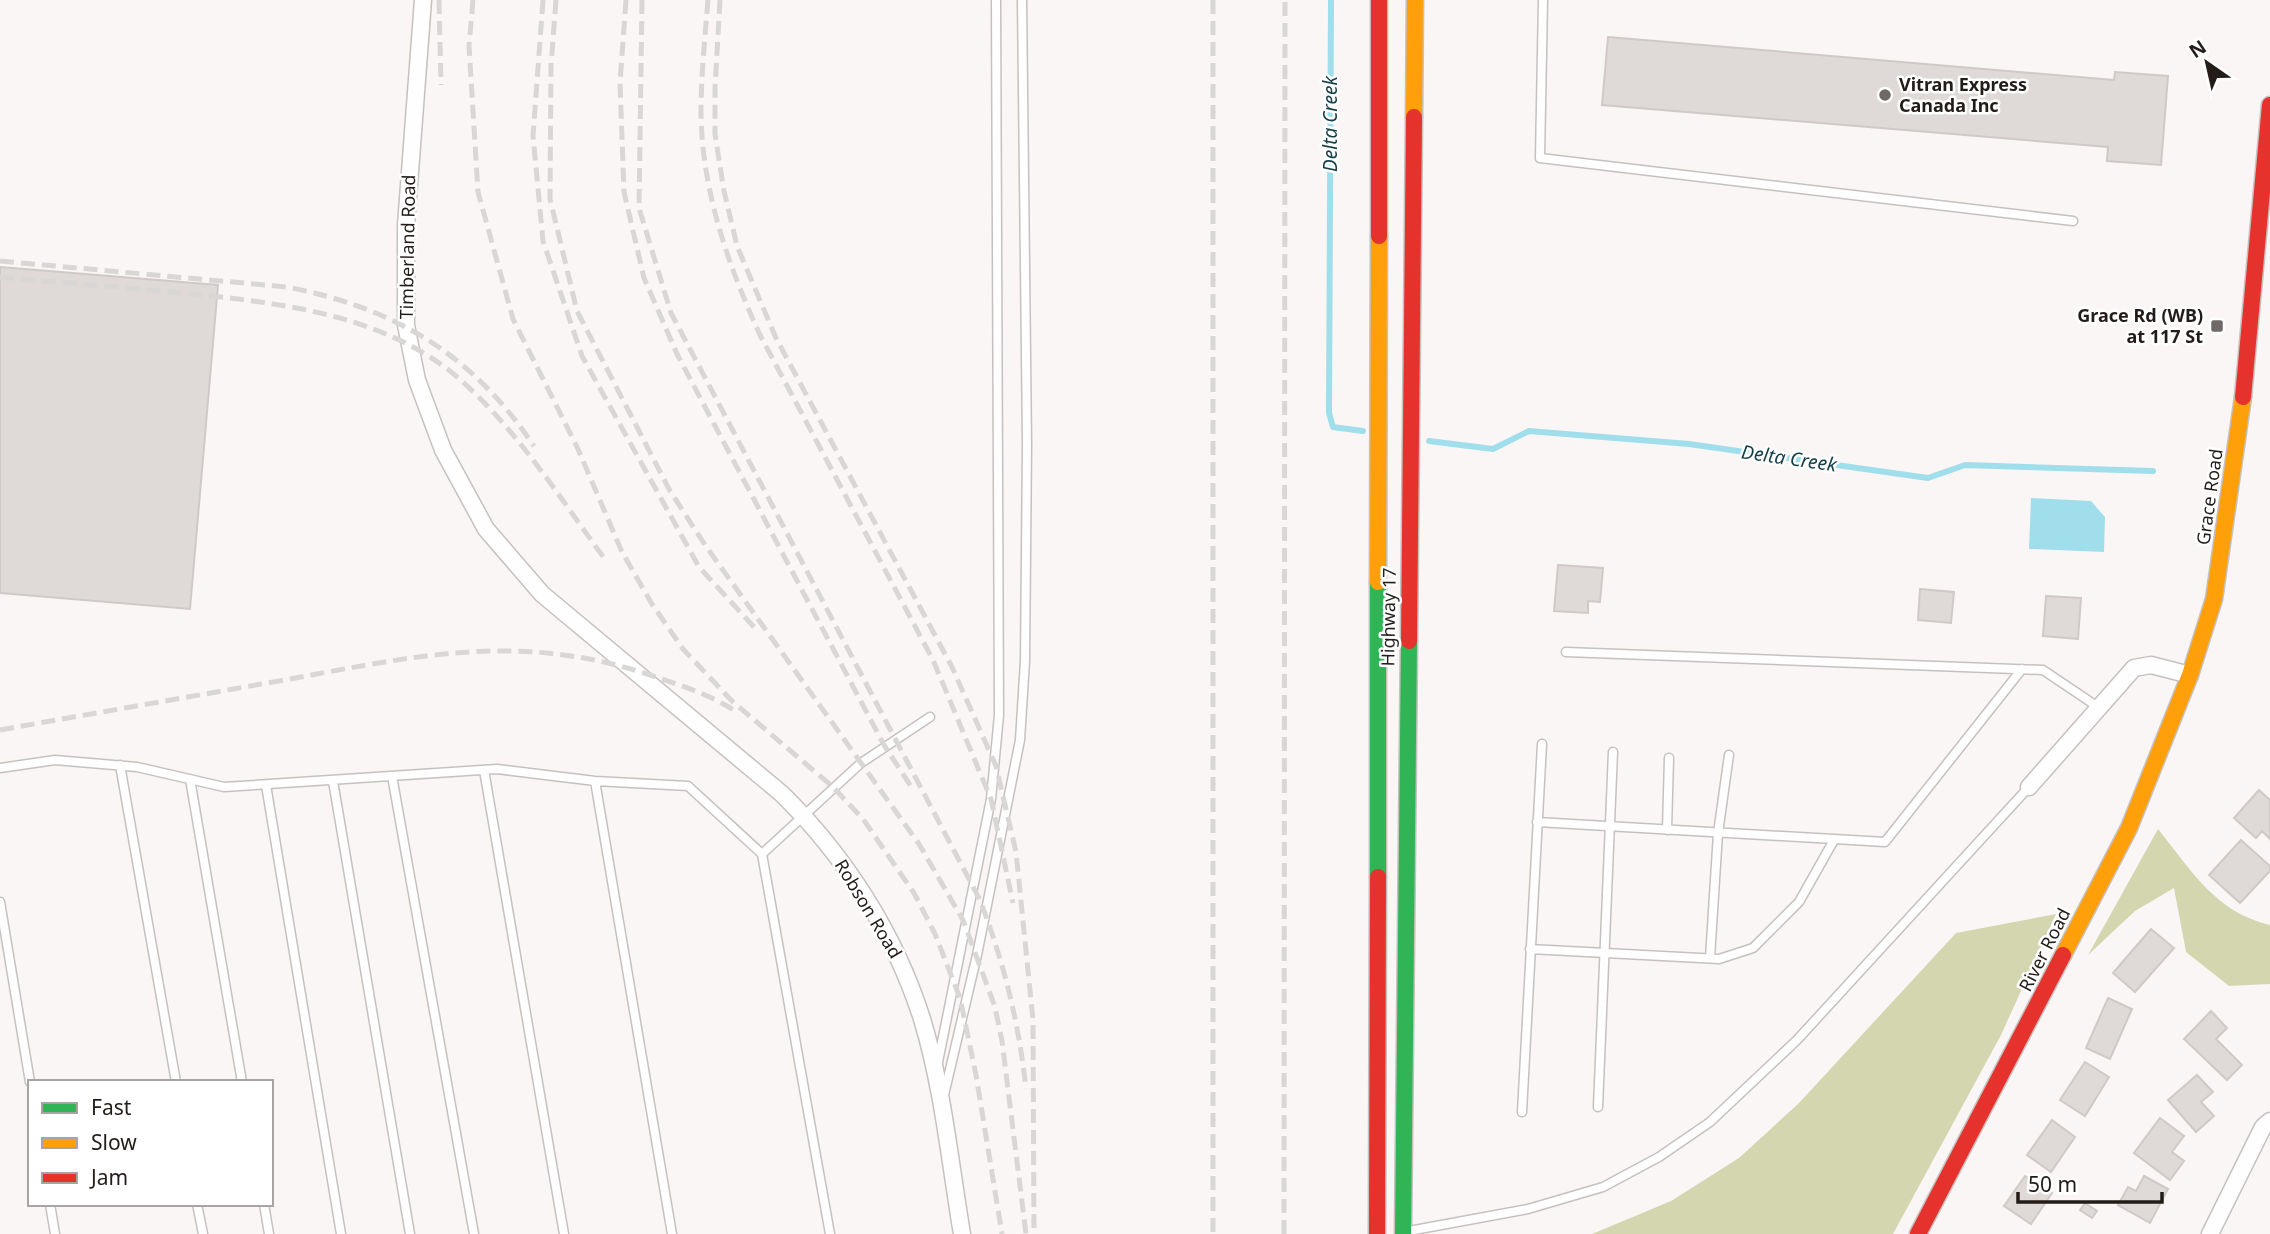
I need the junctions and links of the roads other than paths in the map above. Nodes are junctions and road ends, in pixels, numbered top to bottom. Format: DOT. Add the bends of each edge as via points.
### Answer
graph roads {
  1 [pos="423,0"];
  2 [pos="996,0"];
  3 [pos="1022,0"];
  4 [pos="1378,0"];
  5 [pos="1415,0"];
  6 [pos="1543,0"];
  7 [pos="2270,105"];
  8 [pos="2268,160"];
  9 [pos="2073,221"];
  10 [pos="1566,652"];
  11 [pos="630,668"];
  12 [pos="2022,670"];
  13 [pos="2190,675"];
  14 [pos="2098,707"];
  15 [pos="930,717"];
  16 [pos="1542,744"];
  17 [pos="1612,752"];
  18 [pos="1729,755"];
  19 [pos="1669,758"];
  20 [pos="120,765"];
  21 [pos="0,768"];
  22 [pos="484,770"];
  23 [pos="392,776"];
  24 [pos="190,779"];
  25 [pos="333,781"];
  26 [pos="595,781"];
  27 [pos="267,785"];
  28 [pos="2029,787"];
  29 [pos="805,817"];
  30 [pos="1537,822"];
  31 [pos="1609,827"];
  32 [pos="1667,830"];
  33 [pos="1718,833"];
  34 [pos="1834,839"];
  35 [pos="762,854"];
  36 [pos="0,902"];
  37 [pos="1530,949"];
  38 [pos="1604,953"];
  39 [pos="1710,958"];
  40 [pos="934,1076"];
  41 [pos="30,1080"];
  42 [pos="176,1080"];
  43 [pos="242,1080"];
  44 [pos="1598,1107"];
  45 [pos="941,1109"];
  46 [pos="1522,1112"];
  47 [pos="2270,1121"];
  48 [pos="50,1206"];
  49 [pos="197,1206"];
  50 [pos="264,1206"];
  51 [pos="1403,1233"];
  52 [pos="55,1234"];
  53 [pos="203,1234"];
  54 [pos="269,1234"];
  55 [pos="341,1234"];
  56 [pos="411,1234"];
  57 [pos="474,1234"];
  58 [pos="564,1234"];
  59 [pos="672,1234"];
  60 [pos="830,1234"];
  61 [pos="962,1234"];
  62 [pos="1377,1234"];
  63 [pos="1918,1234"];
  64 [pos="2210,1234"];
  1 -- 11 [label="street, Timberland Road" via="404,280 408,345 417,380 443,450 486,529 542,594"];
  2 -- 40 [label="lane" via="998,728 991,799"];
  3 -- 45 [label="lane" via="1027,444 1020,740"];
  4 -- 62 [label="main road, Highway 17"];
  5 -- 51 [label="main road, Highway 17"];
  6 -- 9 [label="lane" via="1540,158"];
  7 -- 8 [label="main road, Grace Road"];
  8 -- 13 [label="main road, Grace Road" via="2247,370 2214,599"];
  10 -- 12 [label="lane"];
  11 -- 29 [label="street, Robson Road"];
  12 -- 14 [label="lane" via="2043,670"];
  12 -- 34 [label="lane" via="1885,842"];
  13 -- 14 [label="street" via="2151,665 2134,668"];
  13 -- 63 [label="main road, River Road" via="2129,828"];
  14 -- 28 [label="street"];
  15 -- 29 [label="lane" via="860,763"];
  16 -- 30 [label="lane"];
  17 -- 31 [label="lane"];
  18 -- 33 [label="lane"];
  19 -- 32 [label="lane"];
  20 -- 21 [label="lane" via="55,760"];
  20 -- 24 [label="lane"];
  20 -- 42 [label="lane"];
  22 -- 23 [label="lane"];
  22 -- 26 [label="lane"];
  22 -- 58 [label="lane"];
  23 -- 25 [label="lane"];
  23 -- 57 [label="lane"];
  24 -- 27 [label="lane" via="224,787"];
  24 -- 43 [label="lane"];
  25 -- 27 [label="lane"];
  25 -- 56 [label="lane"];
  26 -- 35 [label="lane" via="688,786"];
  26 -- 59 [label="lane"];
  27 -- 55 [label="lane"];
  28 -- 51 [label="lane" via="1797,1040 1710,1122 1603,1187 1528,1209"];
  29 -- 35 [label="lane"];
  29 -- 40 [label="street, Robson Road" via="885,931 922,1020"];
  30 -- 31 [label="lane"];
  30 -- 37 [label="lane"];
  31 -- 32 [label="lane"];
  31 -- 38 [label="lane"];
  32 -- 33 [label="lane"];
  33 -- 34 [label="lane"];
  33 -- 39 [label="lane"];
  34 -- 39 [label="lane" via="1798,902 1753,948"];
  35 -- 60 [label="lane"];
  36 -- 41 [label="lane"];
  37 -- 38 [label="lane"];
  37 -- 46 [label="lane"];
  38 -- 39 [label="lane"];
  38 -- 44 [label="lane"];
  40 -- 45 [label="street, Robson Road"];
  45 -- 61 [label="street, Robson Road"];
  47 -- 64 [label="street"];
  48 -- 52 [label="lane"];
  49 -- 53 [label="lane"];
  50 -- 54 [label="lane"];
}
